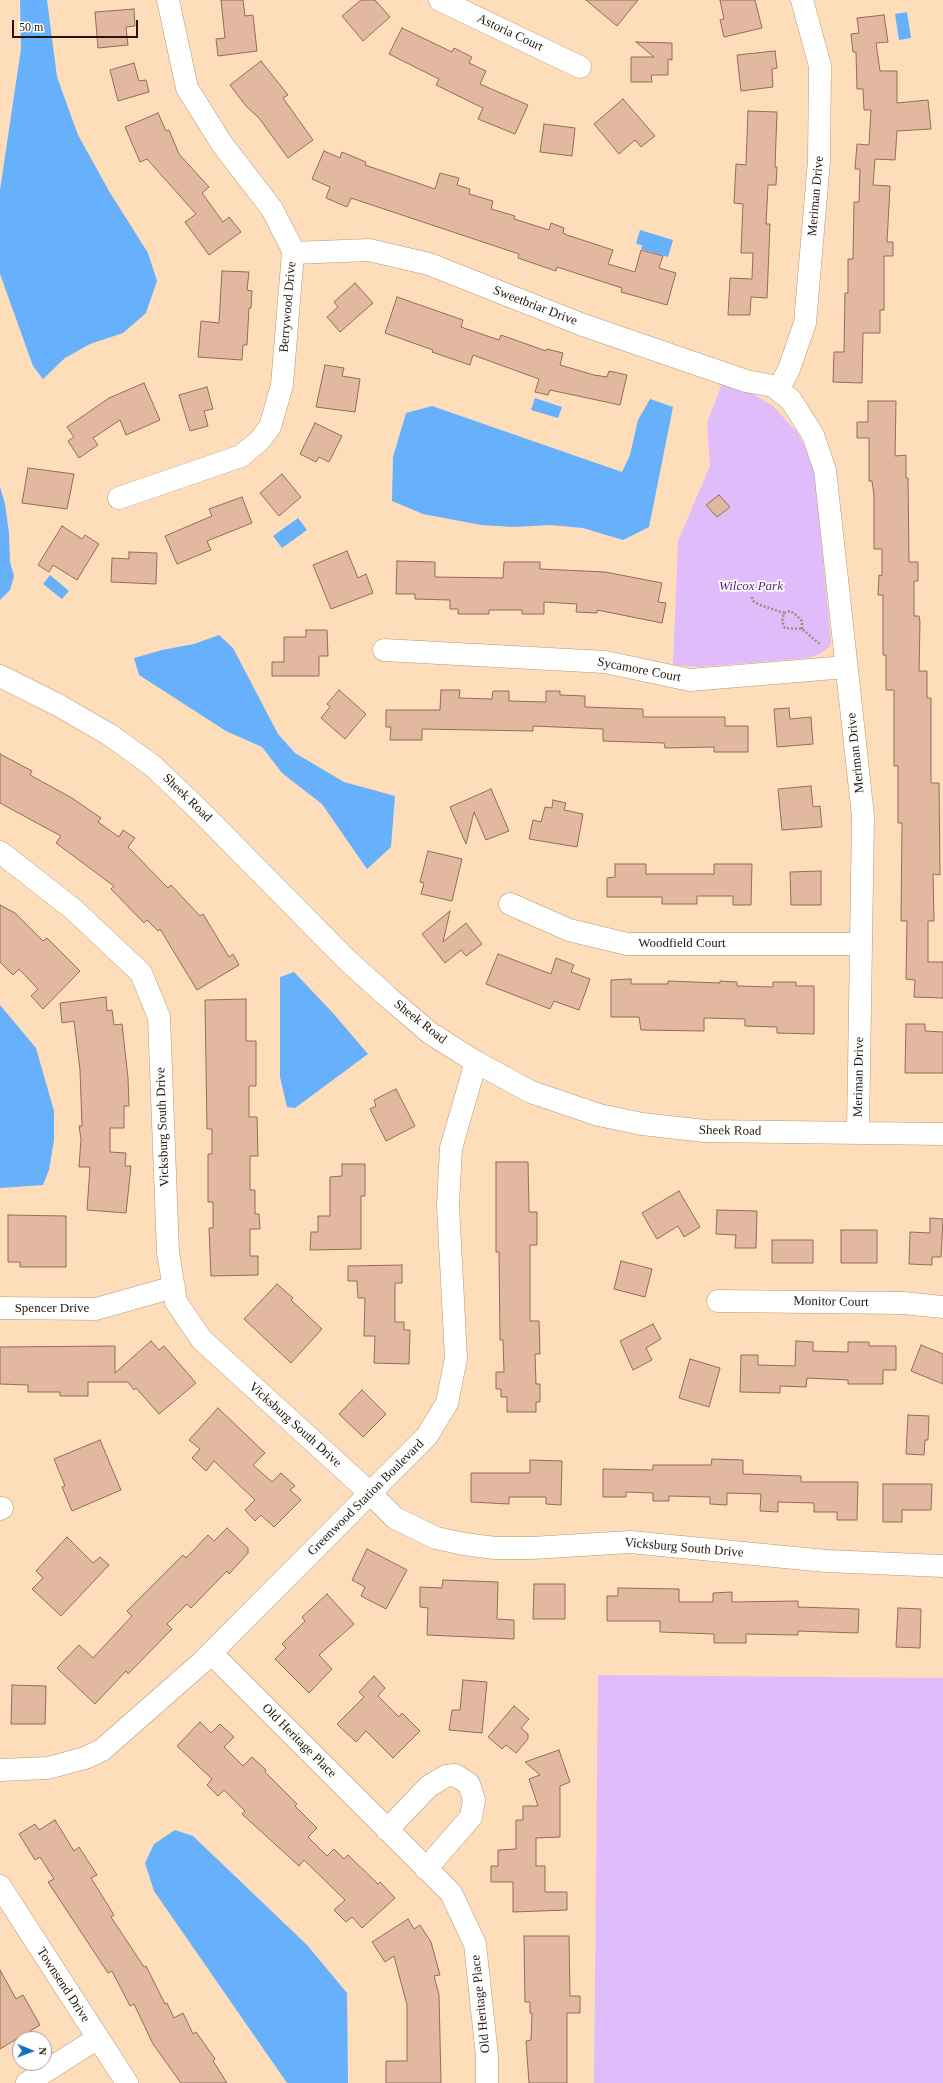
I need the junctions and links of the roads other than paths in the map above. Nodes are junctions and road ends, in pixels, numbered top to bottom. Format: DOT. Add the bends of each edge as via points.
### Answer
graph roads {
  1 [pos="168,0"];
  2 [pos="440,0"];
  3 [pos="802,0"];
  4 [pos="580,67"];
  5 [pos="293,253"];
  6 [pos="775,388"];
  7 [pos="119,498"];
  8 [pos="384,650"];
  9 [pos="846,667"];
  10 [pos="0,676"];
  11 [pos="0,852"];
  12 [pos="510,904"];
  13 [pos="861,944"];
  14 [pos="476,1062"];
  15 [pos="858,1133"];
  16 [pos="943,1134"];
  17 [pos="174,1287"];
  18 [pos="718,1301"];
  19 [pos="943,1307"];
  20 [pos="0,1308"];
  21 [pos="370,1493"];
  22 [pos="943,1566"];
  23 [pos="210,1653"];
  24 [pos="0,1770"];
  25 [pos="387,1830"];
  26 [pos="426,1869"];
  27 [pos="0,1886"];
  28 [pos="98,2038"];
  29 [pos="27,2083"];
  30 [pos="127,2083"];
  31 [pos="487,2083"];
  1 -- 5 [label="street, Berrywood Drive" via="187,88 222,144 272,209"];
  2 -- 4 [label="street, Astoria Court"];
  3 -- 6 [label="street, Meriman Drive" via="820,66 819,161 805,323 789,369"];
  5 -- 6 [label="street, Sweetbriar Drive" via="369,250 429,264 583,325 746,381"];
  5 -- 7 [label="street, Berrywood Drive" via="282,385 270,427 259,441 241,456"];
  6 -- 9 [label="street, Meriman Drive" via="791,400 813,435 825,470"];
  8 -- 9 [label="street, Sycamore Court" via="605,662 690,680"];
  9 -- 13 [label="street, Meriman Drive" via="863,816"];
  10 -- 14 [label="street, Sheek Road" via="58,704 153,766 346,960 430,1033"];
  11 -- 17 [label="street, Vicksburg South Drive" via="73,909 141,974 159,1017 168,1252"];
  12 -- 13 [label="street, Woodfield Court" via="569,930 627,944"];
  13 -- 15 [label="street, Meriman Drive"];
  14 -- 15 [label="street, Sheek Road" via="531,1092 561,1104 642,1124 705,1132"];
  14 -- 21 [label="street, Greenwood Station Boulevard" via="451,1148 448,1205 456,1358 447,1403 427,1436"];
  15 -- 16 [label="street, Sheek Road"];
  17 -- 20 [label="street, Spencer Drive" via="96,1309"];
  17 -- 21 [label="street, Vicksburg South Drive" via="176,1302 202,1340"];
  18 -- 19 [label="street, Monitor Court" via="903,1303"];
  21 -- 22 [label="street, Vicksburg South Drive" via="395,1518 436,1538 495,1548 630,1542 826,1561"];
  21 -- 23 [label="street, Greenwood Station Boulevard"];
  23 -- 24 [label="street, Greenwood Station Boulevard" via="102,1750 85,1758 48,1768"];
  23 -- 25 [label="street, Old Heritage Place"];
  25 -- 26 [label="street, Old Heritage Place"];
  25 -- 26 [label="street" via="429,1786 446,1776 455,1775 469,1784 474,1800 471,1817"];
  26 -- 31 [label="street, Old Heritage Place" via="450,1893 475,1944 487,2056"];
  27 -- 28 [label="street, Townsend Drive"];
  28 -- 29 [label="street"];
  28 -- 30 [label="street, Townsend Drive"];
}
